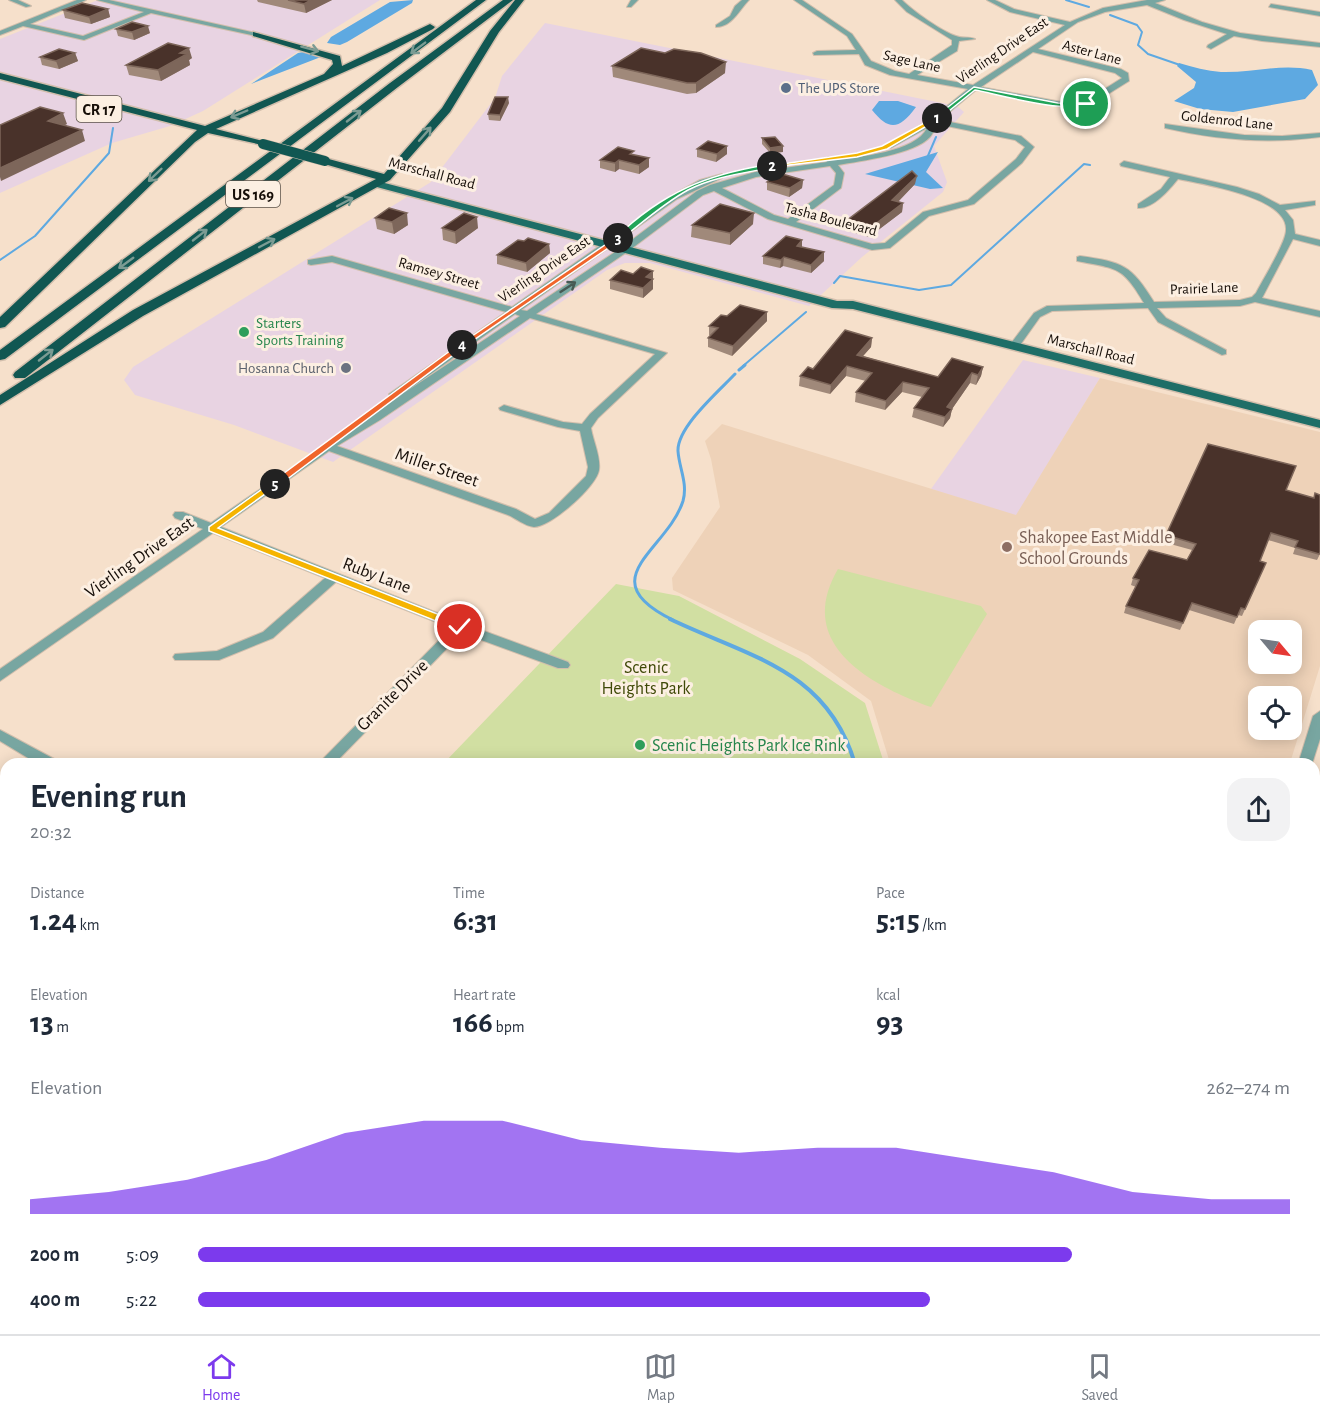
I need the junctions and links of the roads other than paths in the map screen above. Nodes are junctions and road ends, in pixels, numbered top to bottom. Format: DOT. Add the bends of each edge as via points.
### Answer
graph roads {
  1 [pos="12,0"];
  2 [pos="68,0"];
  3 [pos="83,0"];
  4 [pos="100,0"];
  5 [pos="475,0"];
  6 [pos="482,0"];
  7 [pos="510,0"];
  8 [pos="520,0"];
  9 [pos="746,0"];
  10 [pos="797,0"];
  11 [pos="898,0"];
  12 [pos="990,0"];
  13 [pos="1162,0"];
  14 [pos="1145,1"];
  15 [pos="28,6"];
  16 [pos="1271,6"];
  17 [pos="151,11"];
  18 [pos="1320,14"];
  19 [pos="23,24"];
  20 [pos="1070,24"];
  21 [pos="718,26"];
  22 [pos="0,27"];
  23 [pos="0,33"];
  24 [pos="256,34"];
  25 [pos="1232,34"];
  26 [pos="955,39"];
  27 [pos="971,39"];
  28 [pos="283,42"];
  29 [pos="1320,45"];
  30 [pos="254,46"];
  31 [pos="1211,47"];
  32 [pos="1032,50"];
  33 [pos="861,52"];
  34 [pos="817,53"];
  35 [pos="0,76"];
  36 [pos="911,76"];
  37 [pos="324,78"];
  38 [pos="0,84"];
  39 [pos="974,88"];
  40 [pos="1082,105"];
  41 [pos="934,121"];
  42 [pos="1168,126"];
  43 [pos="202,132"];
  44 [pos="1317,138"];
  45 [pos="831,161"];
  46 [pos="1124,164"];
  47 [pos="1175,177"];
  48 [pos="382,181"];
  49 [pos="701,182"];
  50 [pos="713,187"];
  51 [pos="687,201"];
  52 [pos="1312,203"];
  53 [pos="1141,206"];
  54 [pos="1279,208"];
  55 [pos="788,223"];
  56 [pos="1290,236"];
  57 [pos="1320,243"];
  58 [pos="621,245"];
  59 [pos="1080,259"];
  60 [pos="311,262"];
  61 [pos="1255,299"];
  62 [pos="1150,304"];
  63 [pos="513,310"];
  64 [pos="527,314"];
  65 [pos="1320,314"];
  66 [pos="0,324"];
  67 [pos="1014,346"];
  68 [pos="1222,352"];
  69 [pos="0,356"];
  70 [pos="0,391"];
  71 [pos="0,401"];
  72 [pos="504,408"];
  73 [pos="1320,424"];
  74 [pos="585,428"];
  75 [pos="328,447"];
  76 [pos="179,515"];
  77 [pos="212,529"];
  78 [pos="334,577"];
  79 [pos="460,627"];
  80 [pos="180,657"];
  81 [pos="562,664"];
  82 [pos="0,676"];
  83 [pos="1320,716"];
  84 [pos="0,735"];
  85 [pos="40,758"];
  86 [pos="330,758"];
  87 [pos="1307,758"];
  1 -- 15 [label="street"];
  2 -- 22 [label="street"];
  3 -- 19 [label="street"];
  4 -- 17 [label="street"];
  5 -- 37 [label="highway" via="412,38"];
  6 -- 69 [label="highway, US 169, one-way"];
  70 -- 7 [label="highway, US 169, one-way" via="385,92"];
  48 -- 8 [label="highway, one-way" via="446,110 495,31"];
  9 -- 21 [label="street" via="737,7 734,17"];
  10 -- 33 [label="street, Sage Lane" via="850,35"];
  11 -- 26 [label="street"];
  12 -- 20 [label="street" via="1012,10"];
  13 -- 14 [label="street, Vierling Drive East"];
  14 -- 20 [label="street, Vierling Drive East" via="1104,10"];
  14 -- 25 [label="street"];
  16 -- 18 [label="street"];
  17 -- 19 [label="street" via="84,38"];
  17 -- 24 [label="street"];
  19 -- 23 [label="street"];
  20 -- 32 [label="street, Vierling Drive East"];
  24 -- 28 [label="highway"];
  25 -- 29 [label="street"];
  25 -- 31 [label="street"];
  26 -- 27 [label="street"];
  26 -- 36 [label="street" via="954,49"];
  28 -- 30 [label="highway"];
  28 -- 37 [label="highway, one-way" via="337,58 336,69"];
  32 -- 39 [label="street, Vierling Drive East"];
  32 -- 40 [label="street, Aster Lane" via="1125,75 1123,82"];
  33 -- 34 [label="street"];
  33 -- 36 [label="street, Sage Lane" via="874,67"];
  35 -- 43 [label="highway, Marschall Road / CR 17"];
  36 -- 39 [label="street, Sage Lane"];
  37 -- 43 [label="highway, one-way"];
  38 -- 43 [label="highway, Marschall Road / CR 17"];
  39 -- 40 [label="street, Sage Lane" via="1058,105"];
  39 -- 41 [label="street, Vierling Drive East"];
  41 -- 45 [label="street, Vierling Drive East" via="927,136 904,148 879,156"];
  41 -- 55 [label="street, Tasha Boulevard" via="1018,138 1030,147 971,202 926,214 887,246 872,247"];
  42 -- 44 [label="street, Goldenrod Lane" via="1237,137"];
  43 -- 48 [label="highway, Marschall Road / CR 17"];
  43 -- 66 [label="highway, one-way"];
  45 -- 49 [label="street, Vierling Drive East" via="751,169"];
  45 -- 50 [label="street, Vierling Drive East"];
  45 -- 55 [label="street" via="840,173 838,186"];
  46 -- 47 [label="street"];
  47 -- 53 [label="street" via="1164,191"];
  47 -- 54 [label="street" via="1247,193"];
  48 -- 58 [label="main road, Marschall Road / CR 17"];
  71 -- 48 [label="highway, one-way" via="138,313"];
  49 -- 51 [label="street" via="702,186"];
  49 -- 58 [label="street, Vierling Drive East" via="667,200"];
  50 -- 51 [label="street, Vierling Drive East"];
  50 -- 55 [label="street, Tasha Boulevard"];
  51 -- 58 [label="street, Vierling Drive East"];
  52 -- 54 [label="street"];
  54 -- 56 [label="street" via="1290,222"];
  56 -- 57 [label="street"];
  56 -- 61 [label="street, Prairie Lane"];
  58 -- 63 [label="street, Vierling Drive East"];
  64 -- 58 [label="street, Vierling Drive East, one-way"];
  58 -- 67 [label="main road, Marschall Road / CR 17" via="837,305 853,305"];
  59 -- 62 [label="street" via="1125,270"];
  60 -- 63 [label="street, Ramsey Street" via="333,259"];
  61 -- 62 [label="street, Prairie Lane" via="1240,303"];
  61 -- 65 [label="street"];
  62 -- 67 [label="street, Prairie Lane" via="1050,308 1036,315"];
  62 -- 68 [label="street" via="1162,320"];
  63 -- 64 [label="street, Ramsey Street"];
  63 -- 75 [label="street, Vierling Drive East"];
  64 -- 74 [label="street, Ramsey Street" via="662,353"];
  64 -- 75 [label="street, Vierling Drive East"];
  67 -- 73 [label="main road, Marschall Road / CR 17"];
  72 -- 74 [label="street"];
  74 -- 75 [label="street, Miller Street" via="594,467 592,477 553,516 534,523"];
  75 -- 77 [label="street, Vierling Drive East"];
  76 -- 77 [label="street, Ruby Lane"];
  77 -- 78 [label="street, Ruby Lane"];
  77 -- 82 [label="street, Vierling Drive East"];
  78 -- 79 [label="street, Ruby Lane"];
  78 -- 80 [label="street" via="268,635 219,655"];
  79 -- 81 [label="street, Ruby Lane"];
  79 -- 86 [label="street, Granite Drive"];
  83 -- 87 [label="street"];
  84 -- 85 [label="street"];
}
